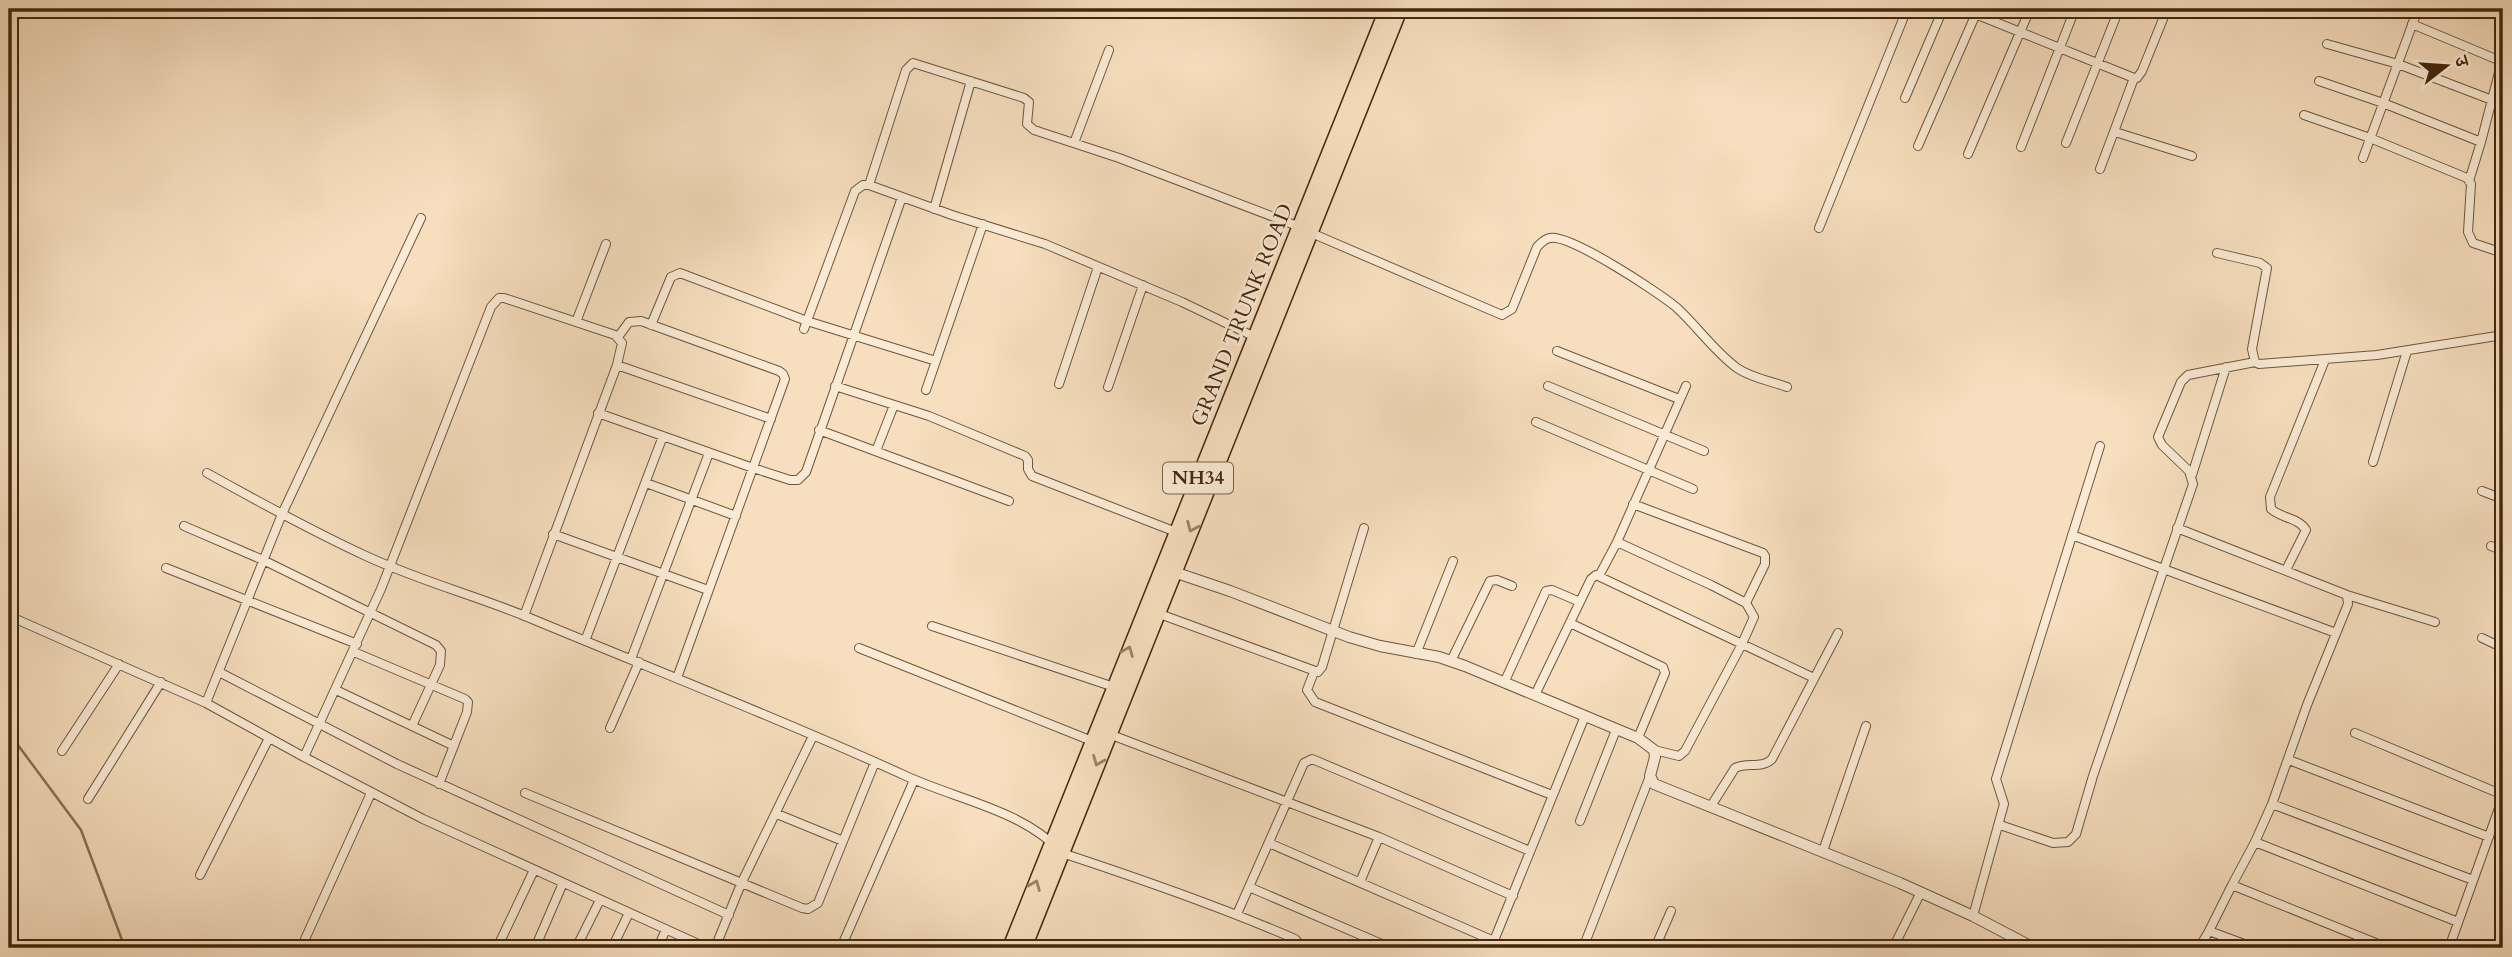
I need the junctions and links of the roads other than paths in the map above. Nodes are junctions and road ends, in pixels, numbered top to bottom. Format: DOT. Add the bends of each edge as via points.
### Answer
graph roads {
  1 [pos="1387,9"];
  2 [pos="1400,9"];
  3 [pos="1908,9"];
  4 [pos="1943,9"];
  5 [pos="1963,9"];
  6 [pos="2030,9"];
  7 [pos="2075,9"];
  8 [pos="2119,9"];
  9 [pos="2167,9"];
  10 [pos="2418,9"];
  11 [pos="2492,9"];
  12 [pos="1977,12"];
  13 [pos="2503,13"];
  14 [pos="2413,24"];
  15 [pos="2020,33"];
  16 [pos="2327,44"];
  17 [pos="1109,50"];
  18 [pos="2060,50"];
  19 [pos="2503,62"];
  20 [pos="2096,64"];
  21 [pos="2398,64"];
  22 [pos="2134,78"];
  23 [pos="971,81"];
  24 [pos="2319,81"];
  25 [pos="1905,98"];
  26 [pos="2492,100"];
  27 [pos="2383,103"];
  28 [pos="2304,115"];
  29 [pos="2115,132"];
  30 [pos="2370,138"];
  31 [pos="2481,142"];
  32 [pos="1074,143"];
  33 [pos="2066,143"];
  34 [pos="1917,146"];
  35 [pos="2021,147"];
  36 [pos="1968,154"];
  37 [pos="2192,156"];
  38 [pos="2363,158"];
  39 [pos="2100,169"];
  40 [pos="2469,181"];
  41 [pos="869,185"];
  42 [pos="902,197"];
  43 [pos="934,209"];
  44 [pos="1312,211"];
  45 [pos="421,218"];
  46 [pos="984,224"];
  47 [pos="1819,228"];
  48 [pos="1305,230"];
  49 [pos="606,244"];
  50 [pos="2217,253"];
  51 [pos="2503,253"];
  52 [pos="1098,267"];
  53 [pos="1143,285"];
  54 [pos="576,322"];
  55 [pos="651,325"];
  56 [pos="805,325"];
  57 [pos="2503,335"];
  58 [pos="618,337"];
  59 [pos="853,337"];
  60 [pos="1261,340"];
  61 [pos="1557,351"];
  62 [pos="2407,351"];
  63 [pos="2325,360"];
  64 [pos="936,362"];
  65 [pos="2255,362"];
  66 [pos="617,365"];
  67 [pos="2226,367"];
  68 [pos="1059,384"];
  69 [pos="835,386"];
  70 [pos="1548,386"];
  71 [pos="1686,386"];
  72 [pos="1108,387"];
  73 [pos="1787,387"];
  74 [pos="926,390"];
  75 [pos="1679,399"];
  76 [pos="894,405"];
  77 [pos="598,413"];
  78 [pos="771,419"];
  79 [pos="1536,422"];
  80 [pos="820,430"];
  81 [pos="1664,433"];
  82 [pos="663,436"];
  83 [pos="2100,446"];
  84 [pos="876,451"];
  85 [pos="1704,451"];
  86 [pos="709,453"];
  87 [pos="2373,462"];
  88 [pos="753,468"];
  89 [pos="1648,470"];
  90 [pos="206,472"];
  91 [pos="2192,475"];
  92 [pos="646,483"];
  93 [pos="1693,489"];
  94 [pos="2482,491"];
  95 [pos="690,499"];
  96 [pos="2503,499"];
  97 [pos="1009,501"];
  98 [pos="1633,504"];
  99 [pos="282,514"];
  100 [pos="736,516"];
  101 [pos="184,526"];
  102 [pos="1364,528"];
  103 [pos="2177,528"];
  104 [pos="1176,532"];
  105 [pos="553,534"];
  106 [pos="2072,535"];
  107 [pos="1616,542"];
  108 [pos="2491,546"];
  109 [pos="2503,551"];
  110 [pos="619,556"];
  111 [pos="263,560"];
  112 [pos="1453,561"];
  113 [pos="389,566"];
  114 [pos="166,568"];
  115 [pos="2163,569"];
  116 [pos="1167,570"];
  117 [pos="2286,570"];
  118 [pos="663,573"];
  119 [pos="1599,576"];
  120 [pos="1512,586"];
  121 [pos="708,590"];
  122 [pos="2347,594"];
  123 [pos="247,600"];
  124 [pos="1580,601"];
  125 [pos="1746,603"];
  126 [pos="370,613"];
  127 [pos="1157,613"];
  128 [pos="9,616"];
  129 [pos="524,616"];
  130 [pos="2435,622"];
  131 [pos="1570,623"];
  132 [pos="932,626"];
  133 [pos="1333,631"];
  134 [pos="1838,633"];
  135 [pos="2336,633"];
  136 [pos="2482,638"];
  137 [pos="585,642"];
  138 [pos="1741,646"];
  139 [pos="356,648"];
  140 [pos="859,648"];
  141 [pos="2503,648"];
  142 [pos="1416,654"];
  143 [pos="635,661"];
  144 [pos="1451,661"];
  145 [pos="119,664"];
  146 [pos="1314,671"];
  147 [pos="219,672"];
  148 [pos="677,678"];
  149 [pos="1814,678"];
  150 [pos="161,682"];
  151 [pos="1504,683"];
  152 [pos="431,685"];
  153 [pos="1114,687"];
  154 [pos="336,690"];
  155 [pos="1535,695"];
  156 [pos="206,703"];
  157 [pos="1585,716"];
  158 [pos="320,725"];
  159 [pos="412,726"];
  160 [pos="1866,726"];
  161 [pos="610,728"];
  162 [pos="1616,730"];
  163 [pos="2356,733"];
  164 [pos="1109,734"];
  165 [pos="813,736"];
  166 [pos="269,738"];
  167 [pos="1637,738"];
  168 [pos="1092,741"];
  169 [pos="454,746"];
  170 [pos="1654,750"];
  171 [pos="62,751"];
  172 [pos="304,757"];
  173 [pos="2289,760"];
  174 [pos="874,762"];
  175 [pos="1650,776"];
  176 [pos="914,780"];
  177 [pos="439,783"];
  178 [pos="372,793"];
  179 [pos="524,793"];
  180 [pos="1552,795"];
  181 [pos="2503,796"];
  182 [pos="88,799"];
  183 [pos="1288,802"];
  184 [pos="2272,804"];
  185 [pos="1711,806"];
  186 [pos="777,814"];
  187 [pos="1580,821"];
  188 [pos="2000,824"];
  189 [pos="1379,837"];
  190 [pos="2489,837"];
  191 [pos="842,841"];
  192 [pos="2255,842"];
  193 [pos="1269,843"];
  194 [pos="1057,848"];
  195 [pos="1531,851"];
  196 [pos="1823,851"];
  197 [pos="534,870"];
  198 [pos="200,875"];
  199 [pos="2473,880"];
  200 [pos="1360,882"];
  201 [pos="563,883"];
  202 [pos="741,884"];
  203 [pos="2232,885"];
  204 [pos="1249,887"];
  205 [pos="1921,892"];
  206 [pos="1513,896"];
  207 [pos="600,900"];
  208 [pos="1671,911"];
  209 [pos="629,913"];
  210 [pos="1237,914"];
  211 [pos="729,915"];
  212 [pos="1973,916"];
  213 [pos="2458,922"];
  214 [pos="666,929"];
  215 [pos="2209,930"];
  216 [pos="843,943"];
  217 [pos="2009,943"];
  218 [pos="1492,944"];
  219 [pos="301,948"];
  220 [pos="497,948"];
  221 [pos="535,948"];
  222 [pos="576,948"];
  223 [pos="612,948"];
  224 [pos="658,948"];
  225 [pos="1010,948"];
  226 [pos="1024,948"];
  227 [pos="1297,948"];
  228 [pos="1391,948"];
  229 [pos="1583,948"];
  230 [pos="1655,948"];
  231 [pos="1893,948"];
  232 [pos="2034,948"];
  233 [pos="2199,948"];
  234 [pos="2255,948"];
  235 [pos="2388,948"];
  236 [pos="2449,948"];
  1 -- 44 [label="highway, GRAND TRUNK ROAD / NH34"];
  2 -- 44 [label="highway, GRAND TRUNK ROAD / NH34"];
  3 -- 47 [label="street"];
  4 -- 25 [label="street"];
  5 -- 12 [label="street"];
  6 -- 15 [label="street"];
  7 -- 18 [label="street"];
  8 -- 20 [label="street"];
  9 -- 22 [label="street" via="2142,71"];
  10 -- 14 [label="street"];
  11 -- 13 [label="street"];
  12 -- 15 [label="street"];
  12 -- 34 [label="street"];
  14 -- 19 [label="street"];
  14 -- 21 [label="street"];
  15 -- 18 [label="street"];
  15 -- 36 [label="street"];
  16 -- 21 [label="street"];
  17 -- 32 [label="street"];
  18 -- 20 [label="street"];
  18 -- 35 [label="street"];
  19 -- 26 [label="street"];
  20 -- 22 [label="street"];
  20 -- 33 [label="street"];
  21 -- 26 [label="street"];
  21 -- 27 [label="street"];
  22 -- 29 [label="street"];
  23 -- 32 [label="street" via="1028,100 1030,127"];
  23 -- 41 [label="street" via="917,64 907,67"];
  23 -- 43 [label="street"];
  24 -- 27 [label="street"];
  26 -- 31 [label="street"];
  27 -- 30 [label="street"];
  27 -- 31 [label="street"];
  28 -- 30 [label="street"];
  29 -- 37 [label="street"];
  29 -- 39 [label="street"];
  30 -- 38 [label="street"];
  30 -- 40 [label="street"];
  31 -- 40 [label="street"];
  32 -- 48 [label="street"];
  40 -- 51 [label="street" via="2469,237 2473,243"];
  41 -- 42 [label="street"];
  41 -- 56 [label="street" via="855,191"];
  42 -- 43 [label="street"];
  42 -- 59 [label="street"];
  43 -- 46 [label="street"];
  44 -- 48 [label="highway, GRAND TRUNK ROAD / NH34"];
  45 -- 99 [label="street"];
  46 -- 52 [label="street"];
  46 -- 64 [label="street"];
  48 -- 60 [label="highway, GRAND TRUNK ROAD / NH34"];
  48 -- 73 [label="street" via="1502,315 1512,309 1537,247 1549,238 1564,240 1656,293 1738,369"];
  49 -- 54 [label="street"];
  50 -- 65 [label="street" via="2267,268 2252,349"];
  52 -- 53 [label="street"];
  52 -- 68 [label="street"];
  53 -- 60 [label="street"];
  53 -- 72 [label="street"];
  54 -- 58 [label="street"];
  54 -- 113 [label="street" via="504,298 494,301"];
  55 -- 56 [label="street" via="671,277 680,273"];
  55 -- 58 [label="street" via="629,322"];
  55 -- 78 [label="street" via="783,374 784,384"];
  56 -- 59 [label="street"];
  57 -- 62 [label="street"];
  58 -- 66 [label="street" via="622,346"];
  59 -- 64 [label="street"];
  59 -- 69 [label="street"];
  60 -- 104 [label="highway, GRAND TRUNK ROAD / NH34"];
  60 -- 116 [label="highway, GRAND TRUNK ROAD / NH34, one-way"];
  61 -- 75 [label="street"];
  62 -- 63 [label="street"];
  62 -- 87 [label="street"];
  63 -- 65 [label="street"];
  63 -- 117 [label="street" via="2270,497 2271,509 2303,524 2306,530"];
  64 -- 74 [label="street"];
  65 -- 67 [label="street"];
  66 -- 77 [label="street"];
  66 -- 78 [label="street"];
  67 -- 91 [label="street"];
  67 -- 91 [label="street" via="2185,377 2159,433 2162,445"];
  69 -- 76 [label="street"];
  69 -- 80 [label="street"];
  70 -- 81 [label="street"];
  71 -- 75 [label="street"];
  75 -- 81 [label="street"];
  76 -- 84 [label="street"];
  76 -- 104 [label="street" via="1025,456 1032,476"];
  77 -- 82 [label="street"];
  77 -- 105 [label="street"];
  78 -- 88 [label="street"];
  79 -- 89 [label="street"];
  80 -- 84 [label="street"];
  80 -- 88 [label="street" via="806,472 798,480"];
  81 -- 85 [label="street"];
  81 -- 89 [label="street"];
  82 -- 86 [label="street"];
  82 -- 92 [label="street"];
  83 -- 106 [label="street"];
  84 -- 97 [label="street"];
  86 -- 88 [label="street"];
  86 -- 95 [label="street"];
  88 -- 100 [label="street"];
  89 -- 93 [label="street"];
  89 -- 98 [label="street"];
  90 -- 99 [label="street"];
  91 -- 103 [label="street"];
  92 -- 95 [label="street"];
  92 -- 110 [label="street"];
  94 -- 96 [label="street"];
  95 -- 100 [label="street"];
  95 -- 118 [label="street"];
  98 -- 107 [label="street"];
  98 -- 125 [label="street" via="1763,553 1765,564"];
  99 -- 111 [label="street"];
  99 -- 113 [label="street"];
  100 -- 121 [label="street"];
  101 -- 111 [label="street"];
  102 -- 133 [label="street"];
  103 -- 115 [label="street"];
  103 -- 117 [label="street"];
  104 -- 116 [label="highway, GRAND TRUNK ROAD / NH34"];
  105 -- 110 [label="street"];
  105 -- 129 [label="street"];
  106 -- 115 [label="street"];
  106 -- 188 [label="street" via="1996,779 2004,804"];
  107 -- 119 [label="street"];
  107 -- 125 [label="street"];
  108 -- 109 [label="street"];
  110 -- 118 [label="street"];
  110 -- 137 [label="street"];
  111 -- 123 [label="street"];
  111 -- 126 [label="street"];
  112 -- 142 [label="street"];
  113 -- 126 [label="street"];
  113 -- 129 [label="street"];
  114 -- 123 [label="street"];
  115 -- 135 [label="street"];
  115 -- 188 [label="street" via="2076,834 2068,842 2053,843"];
  116 -- 127 [label="highway, GRAND TRUNK ROAD / NH34"];
  116 -- 133 [label="street"];
  153 -- 116 [label="highway, GRAND TRUNK ROAD / NH34, one-way"];
  117 -- 122 [label="street"];
  118 -- 121 [label="street"];
  118 -- 143 [label="street"];
  119 -- 124 [label="street" via="1591,579"];
  119 -- 138 [label="street"];
  120 -- 144 [label="street" via="1490,581"];
  121 -- 148 [label="street"];
  122 -- 130 [label="street"];
  122 -- 135 [label="street" via="2348,604"];
  123 -- 139 [label="street"];
  123 -- 147 [label="street"];
  124 -- 131 [label="street"];
  124 -- 151 [label="street" via="1546,591"];
  125 -- 138 [label="street" via="1754,617"];
  126 -- 139 [label="street"];
  126 -- 152 [label="street" via="436,645 442,657"];
  127 -- 146 [label="street"];
  127 -- 164 [label="highway, GRAND TRUNK ROAD / NH34"];
  128 -- 145 [label="street"];
  129 -- 137 [label="street"];
  131 -- 155 [label="street"];
  131 -- 167 [label="street" via="1663,667 1665,673"];
  132 -- 153 [label="street"];
  133 -- 142 [label="street"];
  133 -- 146 [label="street" via="1322,667"];
  134 -- 149 [label="street"];
  135 -- 173 [label="street"];
  136 -- 141 [label="street"];
  137 -- 143 [label="street"];
  138 -- 149 [label="street"];
  138 -- 170 [label="street" via="1682,755"];
  139 -- 152 [label="street"];
  139 -- 154 [label="street"];
  140 -- 168 [label="street"];
  142 -- 144 [label="street"];
  143 -- 148 [label="street"];
  143 -- 161 [label="street"];
  144 -- 151 [label="street"];
  145 -- 150 [label="street"];
  145 -- 171 [label="street"];
  146 -- 180 [label="street" via="1307,690 1315,702"];
  147 -- 156 [label="street"];
  147 -- 158 [label="street"];
  148 -- 165 [label="street"];
  149 -- 185 [label="street" via="1772,759 1767,764 1735,768"];
  150 -- 156 [label="street"];
  150 -- 182 [label="street"];
  151 -- 155 [label="street"];
  152 -- 159 [label="street"];
  152 -- 169 [label="street" via="468,702"];
  153 -- 168 [label="highway, GRAND TRUNK ROAD / NH34"];
  154 -- 158 [label="street"];
  154 -- 159 [label="street"];
  155 -- 157 [label="street"];
  156 -- 166 [label="street"];
  157 -- 162 [label="street"];
  157 -- 180 [label="street"];
  158 -- 172 [label="street"];
  158 -- 177 [label="street"];
  159 -- 169 [label="street"];
  160 -- 196 [label="street"];
  162 -- 167 [label="street"];
  162 -- 187 [label="street"];
  163 -- 181 [label="street"];
  164 -- 183 [label="street"];
  164 -- 194 [label="highway, GRAND TRUNK ROAD / NH34, one-way"];
  165 -- 174 [label="street"];
  165 -- 186 [label="street"];
  166 -- 172 [label="street"];
  166 -- 198 [label="street"];
  167 -- 170 [label="street"];
  168 -- 194 [label="highway, GRAND TRUNK ROAD / NH34"];
  169 -- 177 [label="street"];
  170 -- 175 [label="street"];
  172 -- 178 [label="street"];
  173 -- 184 [label="street"];
  173 -- 190 [label="street"];
  174 -- 176 [label="street"];
  174 -- 191 [label="street"];
  175 -- 185 [label="street" via="1654,784"];
  175 -- 229 [label="street"];
  176 -- 194 [label="street" via="1026,825"];
  176 -- 216 [label="street"];
  177 -- 211 [label="street"];
  178 -- 197 [label="street"];
  178 -- 219 [label="street"];
  179 -- 202 [label="street"];
  180 -- 195 [label="street"];
  181 -- 190 [label="street"];
  183 -- 189 [label="street"];
  183 -- 193 [label="street"];
  183 -- 195 [label="street" via="1304,763 1317,760"];
  184 -- 192 [label="street"];
  184 -- 199 [label="street"];
  185 -- 196 [label="street"];
  186 -- 191 [label="street"];
  186 -- 202 [label="street"];
  188 -- 212 [label="street"];
  189 -- 200 [label="street"];
  189 -- 206 [label="street"];
  190 -- 199 [label="street"];
  191 -- 202 [label="street" via="814,907 802,908"];
  192 -- 203 [label="street"];
  192 -- 213 [label="street"];
  193 -- 200 [label="street"];
  193 -- 204 [label="street"];
  194 -- 210 [label="street"];
  225 -- 194 [label="highway, GRAND TRUNK ROAD / NH34, one-way"];
  194 -- 226 [label="highway, GRAND TRUNK ROAD / NH34"];
  195 -- 206 [label="street"];
  196 -- 205 [label="street"];
  197 -- 201 [label="street"];
  197 -- 220 [label="street"];
  199 -- 213 [label="street"];
  200 -- 218 [label="street"];
  201 -- 207 [label="street"];
  201 -- 221 [label="street"];
  202 -- 211 [label="street"];
  203 -- 215 [label="street"];
  203 -- 235 [label="street"];
  204 -- 210 [label="street"];
  204 -- 228 [label="street"];
  205 -- 212 [label="street"];
  205 -- 231 [label="street"];
  206 -- 218 [label="street"];
  207 -- 209 [label="street"];
  207 -- 222 [label="street"];
  208 -- 230 [label="street"];
  209 -- 214 [label="street"];
  209 -- 223 [label="street"];
  210 -- 227 [label="street" via="1295,939"];
  211 -- 214 [label="street" via="713,947"];
  212 -- 217 [label="street"];
  213 -- 236 [label="street"];
  214 -- 224 [label="street"];
  215 -- 233 [label="street"];
  215 -- 234 [label="street"];
  217 -- 232 [label="street"];
}
